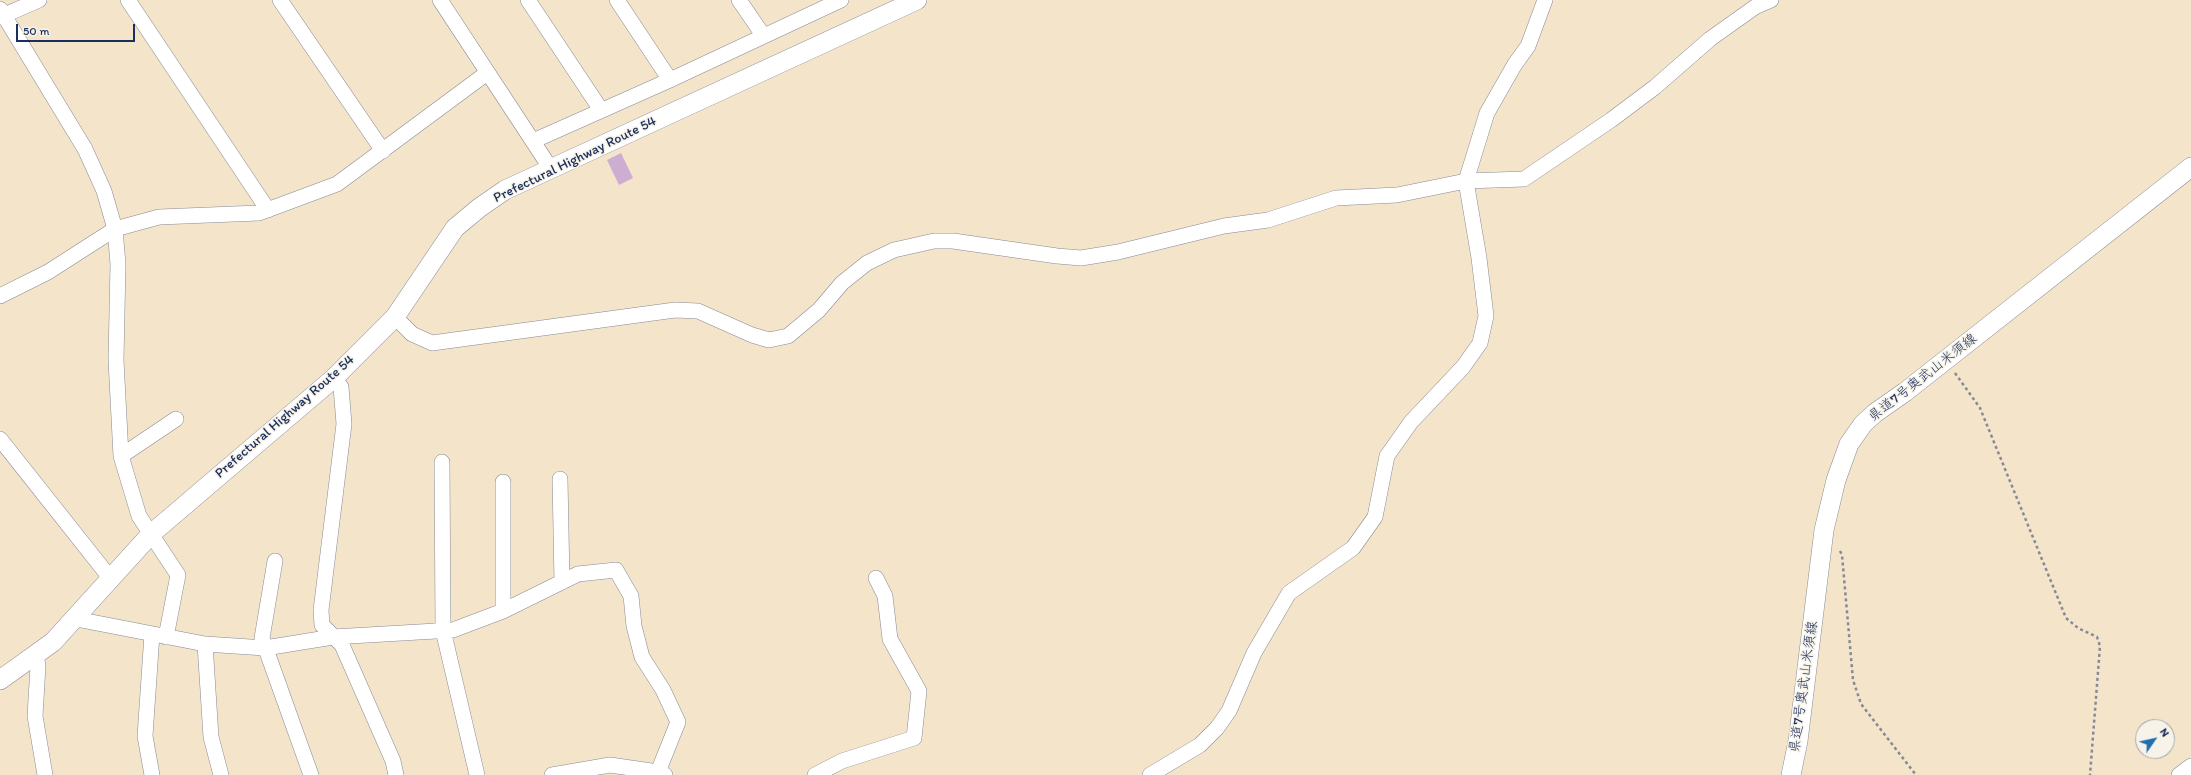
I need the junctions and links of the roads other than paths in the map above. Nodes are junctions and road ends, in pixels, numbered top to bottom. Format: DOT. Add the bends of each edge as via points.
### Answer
graph roads {
  1 [pos="39,0"];
  2 [pos="128,0"];
  3 [pos="280,0"];
  4 [pos="440,0"];
  5 [pos="528,0"];
  6 [pos="618,0"];
  7 [pos="739,0"];
  8 [pos="841,0"];
  9 [pos="916,0"];
  10 [pos="1545,0"];
  11 [pos="1771,0"];
  12 [pos="1,14"];
  13 [pos="763,36"];
  14 [pos="488,73"];
  15 [pos="670,80"];
  16 [pos="601,110"];
  17 [pos="533,141"];
  18 [pos="383,151"];
  19 [pos="2191,167"];
  20 [pos="551,169"];
  21 [pos="1466,181"];
  22 [pos="268,210"];
  23 [pos="115,229"];
  24 [pos="0,296"];
  25 [pos="395,317"];
  26 [pos="334,378"];
  27 [pos="176,419"];
  28 [pos="0,439"];
  29 [pos="121,456"];
  30 [pos="442,462"];
  31 [pos="560,479"];
  32 [pos="503,482"];
  33 [pos="151,534"];
  34 [pos="275,561"];
  35 [pos="876,578"];
  36 [pos="111,579"];
  37 [pos="562,582"];
  38 [pos="503,611"];
  39 [pos="76,619"];
  40 [pos="443,630"];
  41 [pos="159,635"];
  42 [pos="333,637"];
  43 [pos="205,644"];
  44 [pos="265,648"];
  45 [pos="36,655"];
  46 [pos="0,680"];
  47 [pos="2191,766"];
  48 [pos="655,773"];
  49 [pos="45,775"];
  50 [pos="152,775"];
  51 [pos="221,775"];
  52 [pos="311,775"];
  53 [pos="396,775"];
  54 [pos="477,775"];
  55 [pos="555,775"];
  56 [pos="815,775"];
  57 [pos="1150,775"];
  58 [pos="1791,775"];
  59 [pos="2179,775"];
  1 -- 12 [label="street"];
  2 -- 22 [label="street"];
  3 -- 18 [label="street"];
  4 -- 14 [label="street"];
  5 -- 16 [label="street"];
  6 -- 15 [label="street"];
  7 -- 13 [label="street"];
  8 -- 13 [label="street"];
  9 -- 20 [label="main road, Prefectural Highway Route 54"];
  10 -- 21 [label="street" via="1528,46 1487,113"];
  11 -- 21 [label="street" via="1710,39 1649,92 1524,179"];
  12 -- 23 [label="street" via="85,149 104,191"];
  13 -- 15 [label="street"];
  14 -- 17 [label="street"];
  14 -- 18 [label="street"];
  15 -- 16 [label="street"];
  16 -- 17 [label="street"];
  17 -- 20 [label="street"];
  18 -- 22 [label="street" via="337,184"];
  19 -- 58 [label="main road, 県道7号奥武山米須線" via="1875,413 1849,444 1836,480 1824,530 1798,741"];
  20 -- 25 [label="main road, Prefectural Highway Route 54" via="505,190 455,228"];
  21 -- 25 [label="street" via="1397,196 1336,198 1268,220 1224,226 1118,252 1081,258 953,241 934,241 894,250 867,263 842,283 819,310 788,336 769,340 698,311 676,310 432,343 412,334"];
  21 -- 57 [label="street" via="1486,316 1480,343 1463,367 1411,422 1387,456 1375,517 1353,548 1289,593 1254,652 1228,711 1217,728 1200,745"];
  22 -- 23 [label="street" via="259,214 159,217"];
  23 -- 24 [label="street" via="48,272"];
  23 -- 29 [label="street" via="118,264 116,360"];
  25 -- 26 [label="main road, Prefectural Highway Route 54"];
  26 -- 33 [label="main road, Prefectural Highway Route 54"];
  26 -- 42 [label="street" via="341,387 344,424 321,610 322,625"];
  27 -- 29 [label="street"];
  28 -- 36 [label="street"];
  29 -- 33 [label="street" via="139,516"];
  30 -- 40 [label="street"];
  31 -- 37 [label="street"];
  32 -- 38 [label="street"];
  33 -- 36 [label="main road, Prefectural Highway Route 54"];
  33 -- 41 [label="street" via="178,575"];
  34 -- 44 [label="street" via="262,638"];
  35 -- 56 [label="street" via="885,596 890,639 919,691 914,738 842,760"];
  36 -- 39 [label="main road, Prefectural Highway Route 54"];
  37 -- 38 [label="street"];
  37 -- 48 [label="street" via="578,574 616,570 632,596 634,626 642,657 663,690 678,722"];
  38 -- 40 [label="street" via="453,630"];
  39 -- 41 [label="street"];
  39 -- 45 [label="main road, Prefectural Highway Route 54"];
  40 -- 42 [label="street"];
  40 -- 54 [label="street"];
  41 -- 43 [label="street"];
  41 -- 50 [label="street" via="146,736"];
  42 -- 44 [label="street"];
  42 -- 53 [label="street" via="342,645 393,761"];
  43 -- 44 [label="street"];
  43 -- 51 [label="street" via="211,738"];
  44 -- 52 [label="street"];
  45 -- 46 [label="main road, Prefectural Highway Route 54"];
  45 -- 49 [label="street" via="38,666 35,716"];
  47 -- 59 [label="street"];
  48 -- 55 [label="street" via="610,765"];
}
